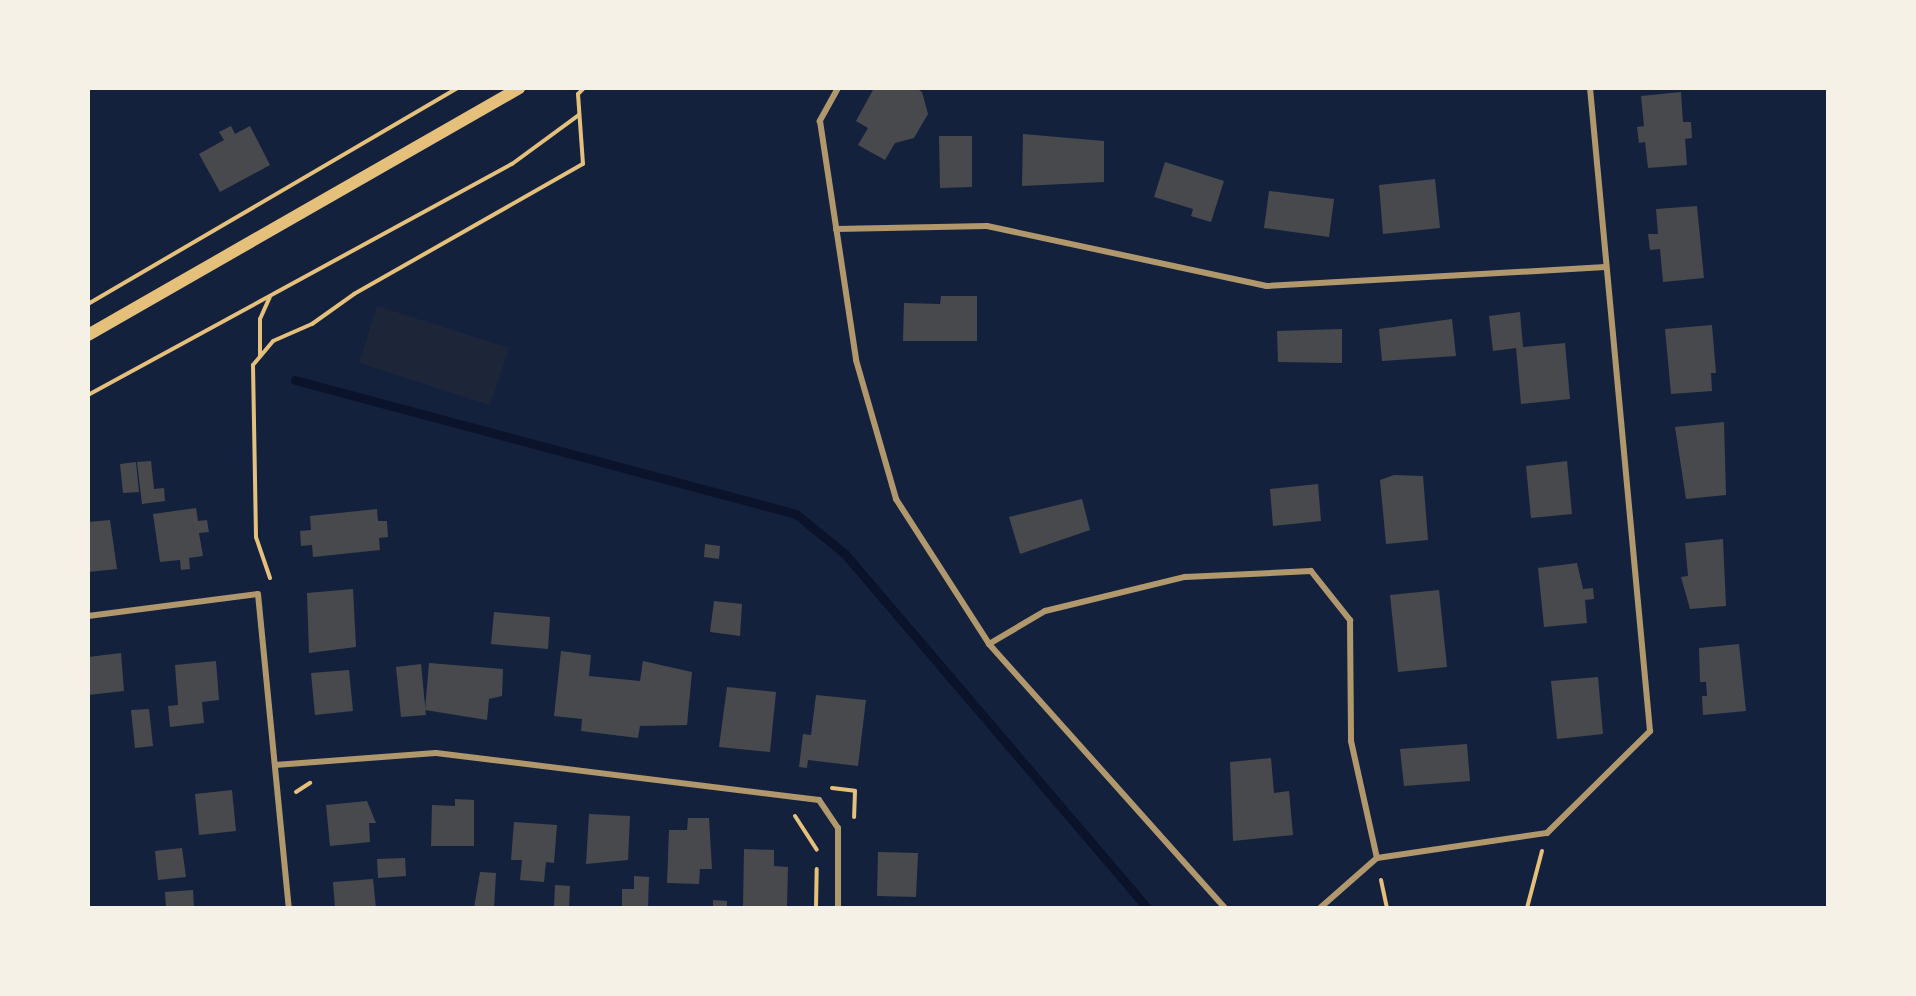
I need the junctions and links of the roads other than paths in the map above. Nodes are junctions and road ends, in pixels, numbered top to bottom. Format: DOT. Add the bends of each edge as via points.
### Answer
graph roads {
  1 [pos="519,88"];
  2 [pos="838,88"];
  3 [pos="1590,88"];
  4 [pos="836,229"];
  5 [pos="1605,267"];
  6 [pos="88,335"];
  7 [pos="88,616"];
  8 [pos="989,644"];
  9 [pos="275,765"];
  10 [pos="1377,858"];
  11 [pos="289,908"];
  12 [pos="838,908"];
  13 [pos="1225,908"];
  14 [pos="1320,908"];
  1 -- 6 [label="main road"];
  2 -- 4 [label="street" via="820,121"];
  3 -- 5 [label="street"];
  4 -- 5 [label="street" via="987,226 1267,286"];
  4 -- 8 [label="street" via="856,360 896,499"];
  5 -- 10 [label="street" via="1650,731 1547,833"];
  7 -- 9 [label="street" via="258,594"];
  8 -- 10 [label="street" via="1045,611 1185,577 1311,571 1350,620 1351,741"];
  8 -- 13 [label="street"];
  9 -- 11 [label="street"];
  9 -- 12 [label="street" via="436,753 819,800 838,828"];
  10 -- 14 [label="street"];
}
